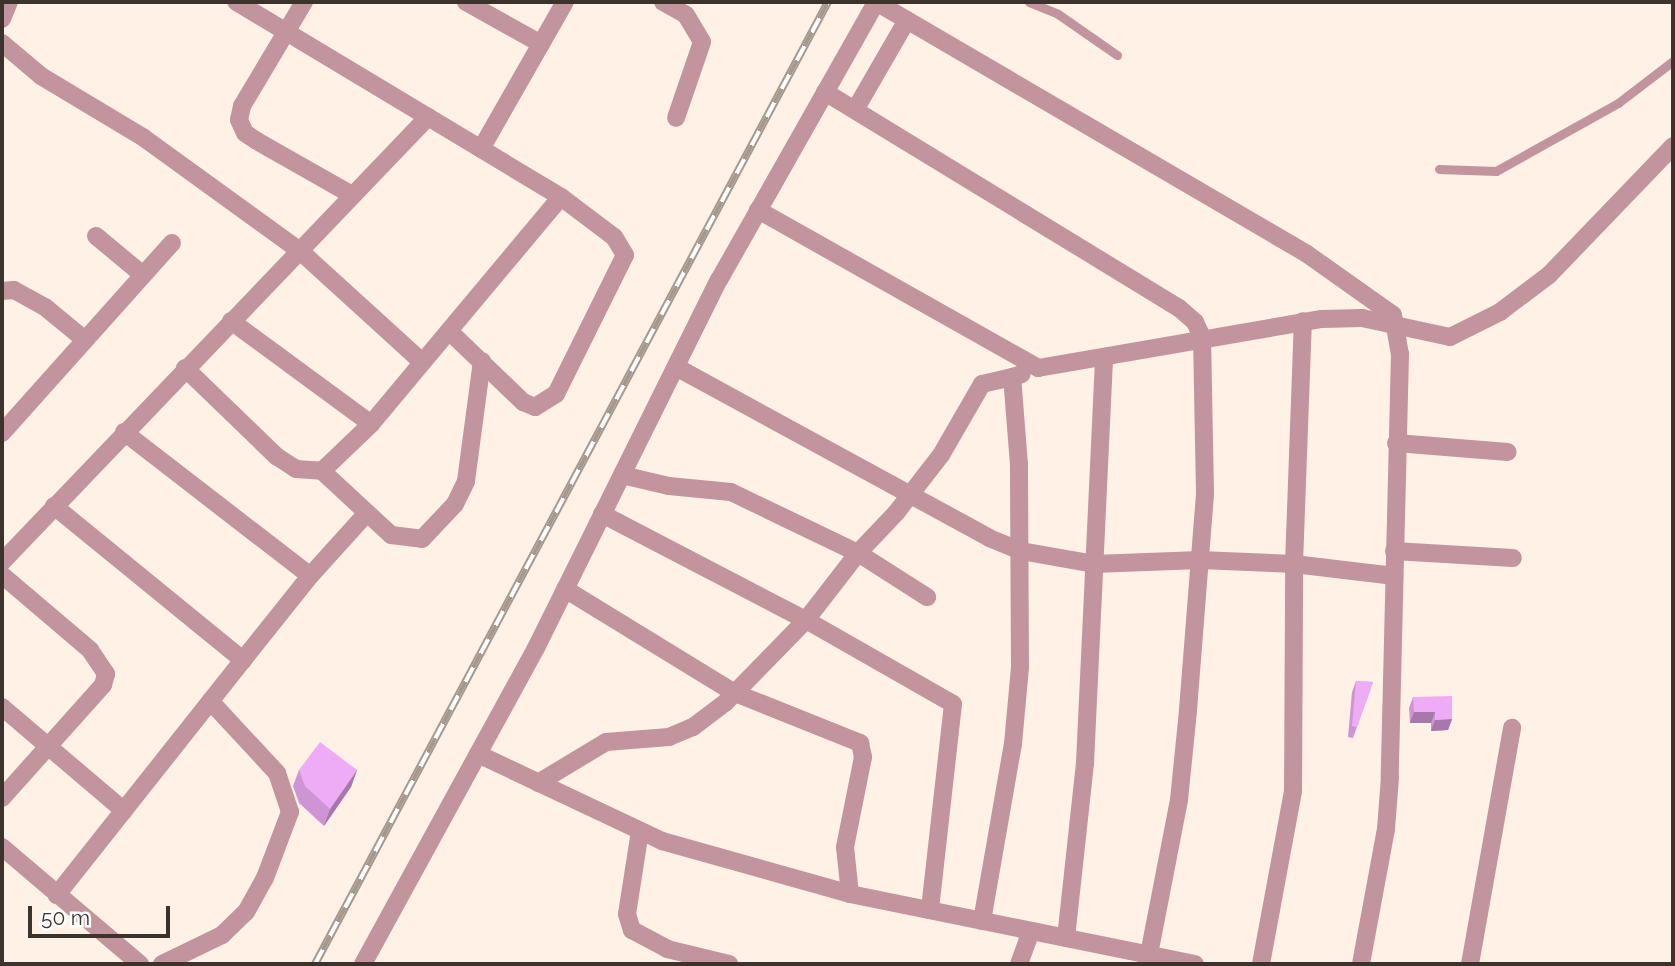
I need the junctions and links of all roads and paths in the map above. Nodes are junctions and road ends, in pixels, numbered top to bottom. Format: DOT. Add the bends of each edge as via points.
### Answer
graph roads {
  1 [pos="9,2"];
  2 [pos="236,2"];
  3 [pos="304,2"];
  4 [pos="467,2"];
  5 [pos="565,2"];
  6 [pos="663,2"];
  7 [pos="876,2"];
  8 [pos="1029,2"];
  9 [pos="2,19"];
  10 [pos="907,20"];
  11 [pos="286,31"];
  12 [pos="2,43"];
  13 [pos="541,44"];
  14 [pos="1117,55"];
  15 [pos="1673,61"];
  16 [pos="824,92"];
  17 [pos="855,110"];
  18 [pos="428,117"];
  19 [pos="676,118"];
  20 [pos="1673,146"];
  21 [pos="481,149"];
  22 [pos="1439,169"];
  23 [pos="352,195"];
  24 [pos="561,198"];
  25 [pos="758,210"];
  26 [pos="96,236"];
  27 [pos="172,243"];
  28 [pos="299,250"];
  29 [pos="143,275"];
  30 [pos="2,291"];
  31 [pos="231,321"];
  32 [pos="1303,321"];
  33 [pos="1397,325"];
  34 [pos="449,331"];
  35 [pos="1202,337"];
  36 [pos="85,340"];
  37 [pos="1104,358"];
  38 [pos="482,361"];
  39 [pos="422,362"];
  40 [pos="676,367"];
  41 [pos="185,368"];
  42 [pos="1038,368"];
  43 [pos="1012,377"];
  44 [pos="371,424"];
  45 [pos="124,432"];
  46 [pos="2,433"];
  47 [pos="1396,443"];
  48 [pos="1508,452"];
  49 [pos="322,471"];
  50 [pos="622,475"];
  51 [pos="911,493"];
  52 [pos="54,506"];
  53 [pos="367,513"];
  54 [pos="602,514"];
  55 [pos="1021,551"];
  56 [pos="1394,551"];
  57 [pos="858,553"];
  58 [pos="1513,558"];
  59 [pos="1200,560"];
  60 [pos="2,562"];
  61 [pos="1094,564"];
  62 [pos="1294,564"];
  63 [pos="2,575"];
  64 [pos="310,576"];
  65 [pos="1394,576"];
  66 [pos="565,589"];
  67 [pos="927,597"];
  68 [pos="806,620"];
  69 [pos="243,660"];
  70 [pos="735,693"];
  71 [pos="210,701"];
  72 [pos="2,707"];
  73 [pos="1512,728"];
  74 [pos="48,746"];
  75 [pos="478,754"];
  76 [pos="538,783"];
  77 [pos="2,798"];
  78 [pos="124,811"];
  79 [pos="640,831"];
  80 [pos="2,847"];
  81 [pos="850,894"];
  82 [pos="58,895"];
  83 [pos="930,910"];
  84 [pos="982,921"];
  85 [pos="1031,930"];
  86 [pos="1066,938"];
  87 [pos="1149,960"];
  88 [pos="140,964"];
  89 [pos="162,964"];
  90 [pos="363,964"];
  91 [pos="729,964"];
  92 [pos="1019,964"];
  93 [pos="1195,964"];
  94 [pos="1261,964"];
  95 [pos="1361,964"];
  96 [pos="1470,964"];
  1 -- 9 [label="street"];
  2 -- 11 [label="street"];
  3 -- 11 [label="street"];
  4 -- 13 [label="street"];
  5 -- 13 [label="street"];
  6 -- 19 [label="street" via="686,15 702,42"];
  7 -- 10 [label="street"];
  7 -- 16 [label="street"];
  8 -- 14 [label="lane" via="1058,14"];
  10 -- 17 [label="street"];
  10 -- 33 [label="street" via="1307,254 1379,302"];
  11 -- 18 [label="street"];
  11 -- 23 [label="street" via="242,106 239,120 245,133 257,141"];
  12 -- 28 [label="street" via="41,76 144,138"];
  13 -- 21 [label="street"];
  15 -- 22 [label="lane" via="1618,103 1496,171"];
  16 -- 17 [label="street"];
  16 -- 25 [label="street"];
  17 -- 35 [label="street" via="1179,308 1195,321"];
  18 -- 21 [label="street"];
  18 -- 23 [label="street"];
  20 -- 33 [label="street" via="1549,275 1480,323 1450,337"];
  21 -- 24 [label="street"];
  23 -- 28 [label="street"];
  24 -- 34 [label="street"];
  24 -- 38 [label="street" via="614,237 625,255 622,264 556,394 546,402 535,407 523,402"];
  25 -- 40 [label="street"];
  25 -- 42 [label="street"];
  26 -- 29 [label="street"];
  27 -- 29 [label="street"];
  28 -- 31 [label="street"];
  28 -- 39 [label="street"];
  29 -- 36 [label="street"];
  30 -- 36 [label="street" via="14,290 45,307"];
  31 -- 41 [label="street"];
  31 -- 44 [label="street"];
  32 -- 33 [label="street" via="1362,318"];
  32 -- 35 [label="street"];
  32 -- 62 [label="street"];
  33 -- 47 [label="street"];
  34 -- 38 [label="street"];
  34 -- 39 [label="street"];
  35 -- 37 [label="street"];
  35 -- 59 [label="street" via="1205,494"];
  36 -- 46 [label="street"];
  37 -- 42 [label="street"];
  37 -- 61 [label="street"];
  38 -- 53 [label="street" via="466,481 455,504 422,538 407,540 391,535"];
  39 -- 44 [label="street"];
  40 -- 50 [label="street"];
  40 -- 51 [label="street"];
  41 -- 45 [label="street"];
  41 -- 49 [label="street" via="276,456 296,469"];
  42 -- 43 [label="street"];
  43 -- 51 [label="street" via="982,384 941,455"];
  43 -- 55 [label="street"];
  44 -- 49 [label="street"];
  45 -- 52 [label="street"];
  45 -- 64 [label="street"];
  47 -- 48 [label="street"];
  47 -- 56 [label="street"];
  49 -- 53 [label="street"];
  50 -- 54 [label="street"];
  50 -- 57 [label="street" via="669,486 730,492"];
  51 -- 55 [label="street"];
  51 -- 57 [label="street"];
  52 -- 60 [label="street"];
  52 -- 69 [label="street"];
  53 -- 64 [label="street"];
  54 -- 66 [label="street"];
  54 -- 68 [label="street"];
  55 -- 61 [label="street"];
  55 -- 84 [label="street" via="1013,744"];
  56 -- 58 [label="street"];
  56 -- 65 [label="street"];
  57 -- 67 [label="street"];
  57 -- 68 [label="street"];
  59 -- 61 [label="street"];
  59 -- 62 [label="street"];
  59 -- 87 [label="street" via="1179,800"];
  61 -- 86 [label="street" via="1085,763"];
  62 -- 65 [label="street"];
  62 -- 94 [label="street" via="1293,791"];
  63 -- 74 [label="street" via="90,650 106,674 103,685"];
  64 -- 69 [label="street"];
  65 -- 95 [label="street" via="1386,830"];
  66 -- 70 [label="street"];
  66 -- 75 [label="street"];
  68 -- 70 [label="street"];
  68 -- 83 [label="street" via="953,704"];
  69 -- 71 [label="street"];
  70 -- 76 [label="street" via="694,727 669,737 606,742"];
  70 -- 81 [label="street" via="860,743 863,757 845,847"];
  71 -- 78 [label="street"];
  71 -- 89 [label="street" via="278,773 290,812 265,878 246,912 214,940"];
  72 -- 74 [label="street"];
  73 -- 96 [label="street"];
  74 -- 77 [label="street"];
  74 -- 78 [label="street"];
  75 -- 76 [label="street"];
  75 -- 90 [label="street"];
  76 -- 79 [label="street"];
  78 -- 82 [label="street"];
  79 -- 81 [label="street"];
  79 -- 91 [label="street" via="627,914 632,930 667,949"];
  80 -- 82 [label="street"];
  81 -- 83 [label="street"];
  82 -- 88 [label="street"];
  83 -- 84 [label="street"];
  84 -- 85 [label="street"];
  85 -- 86 [label="street"];
  85 -- 92 [label="street"];
  86 -- 87 [label="street"];
  87 -- 93 [label="street"];
}
